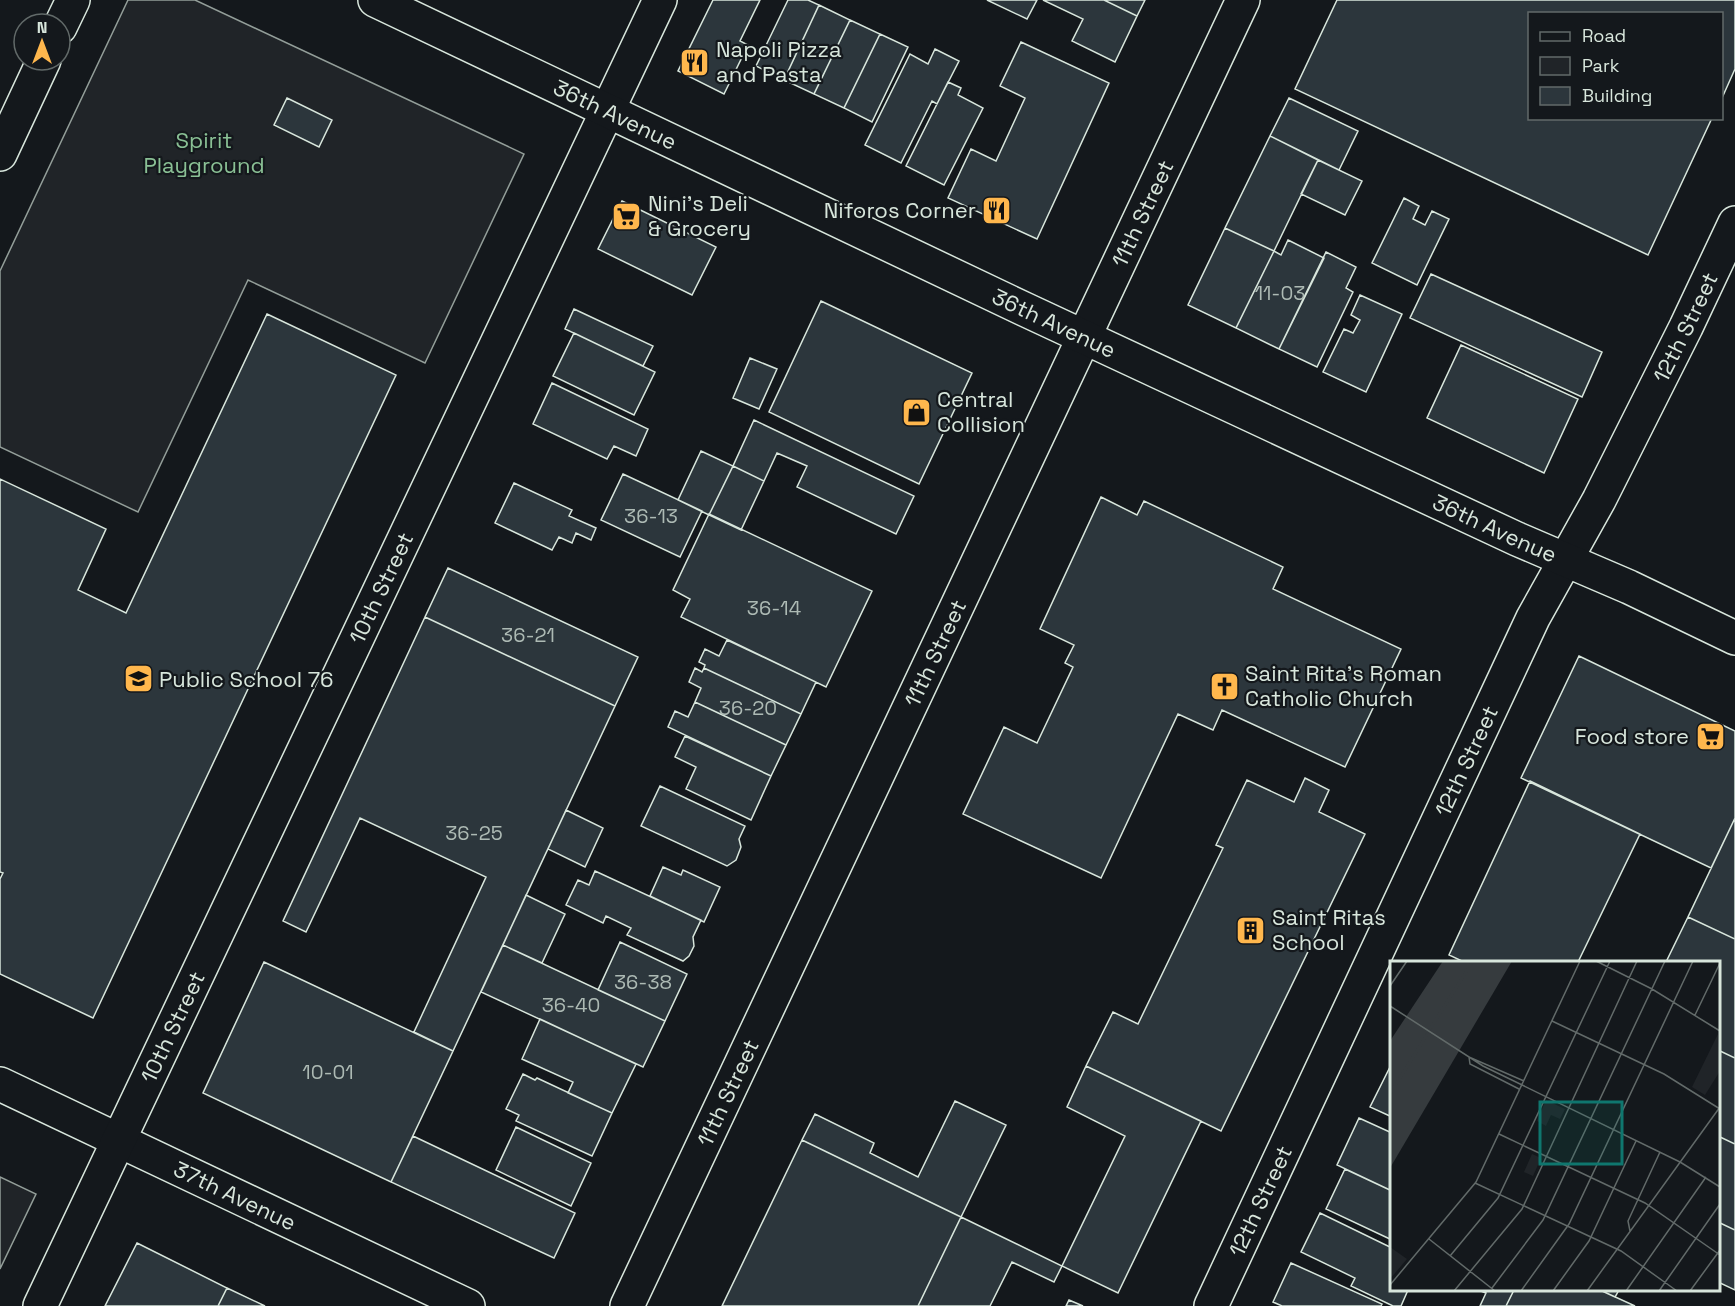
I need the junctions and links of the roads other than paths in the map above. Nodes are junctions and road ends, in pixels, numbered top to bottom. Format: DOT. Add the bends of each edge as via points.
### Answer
graph roads {
  1 [pos="375,0"];
  2 [pos="660,0"];
  3 [pos="1243,0"];
  4 [pos="39,72"];
  5 [pos="607,111"];
  6 [pos="0,154"];
  7 [pos="1735,223"];
  8 [pos="1084,337"];
  9 [pos="1567,560"];
  10 [pos="1735,638"];
  11 [pos="0,1084"];
  12 [pos="120,1141"];
  13 [pos="40,1306"];
  14 [pos="468,1306"];
  15 [pos="627,1306"];
  16 [pos="1211,1306"];
  1 -- 5 [label="street, 36th Avenue"];
  2 -- 5 [label="street, 10th Street"];
  3 -- 8 [label="street, 11th Street"];
  4 -- 6 [label="street"];
  5 -- 8 [label="street, 36th Avenue"];
  5 -- 12 [label="street, 10th Street"];
  7 -- 9 [label="street, 12th Street"];
  8 -- 9 [label="street, 36th Avenue"];
  8 -- 15 [label="street, 11th Street"];
  9 -- 10 [label="street, 36th Avenue"];
  9 -- 16 [label="street, 12th Street" via="1528,629"];
  11 -- 12 [label="street, 37th Avenue"];
  12 -- 13 [label="street, 10th Street"];
  12 -- 14 [label="street, 37th Avenue"];
}
